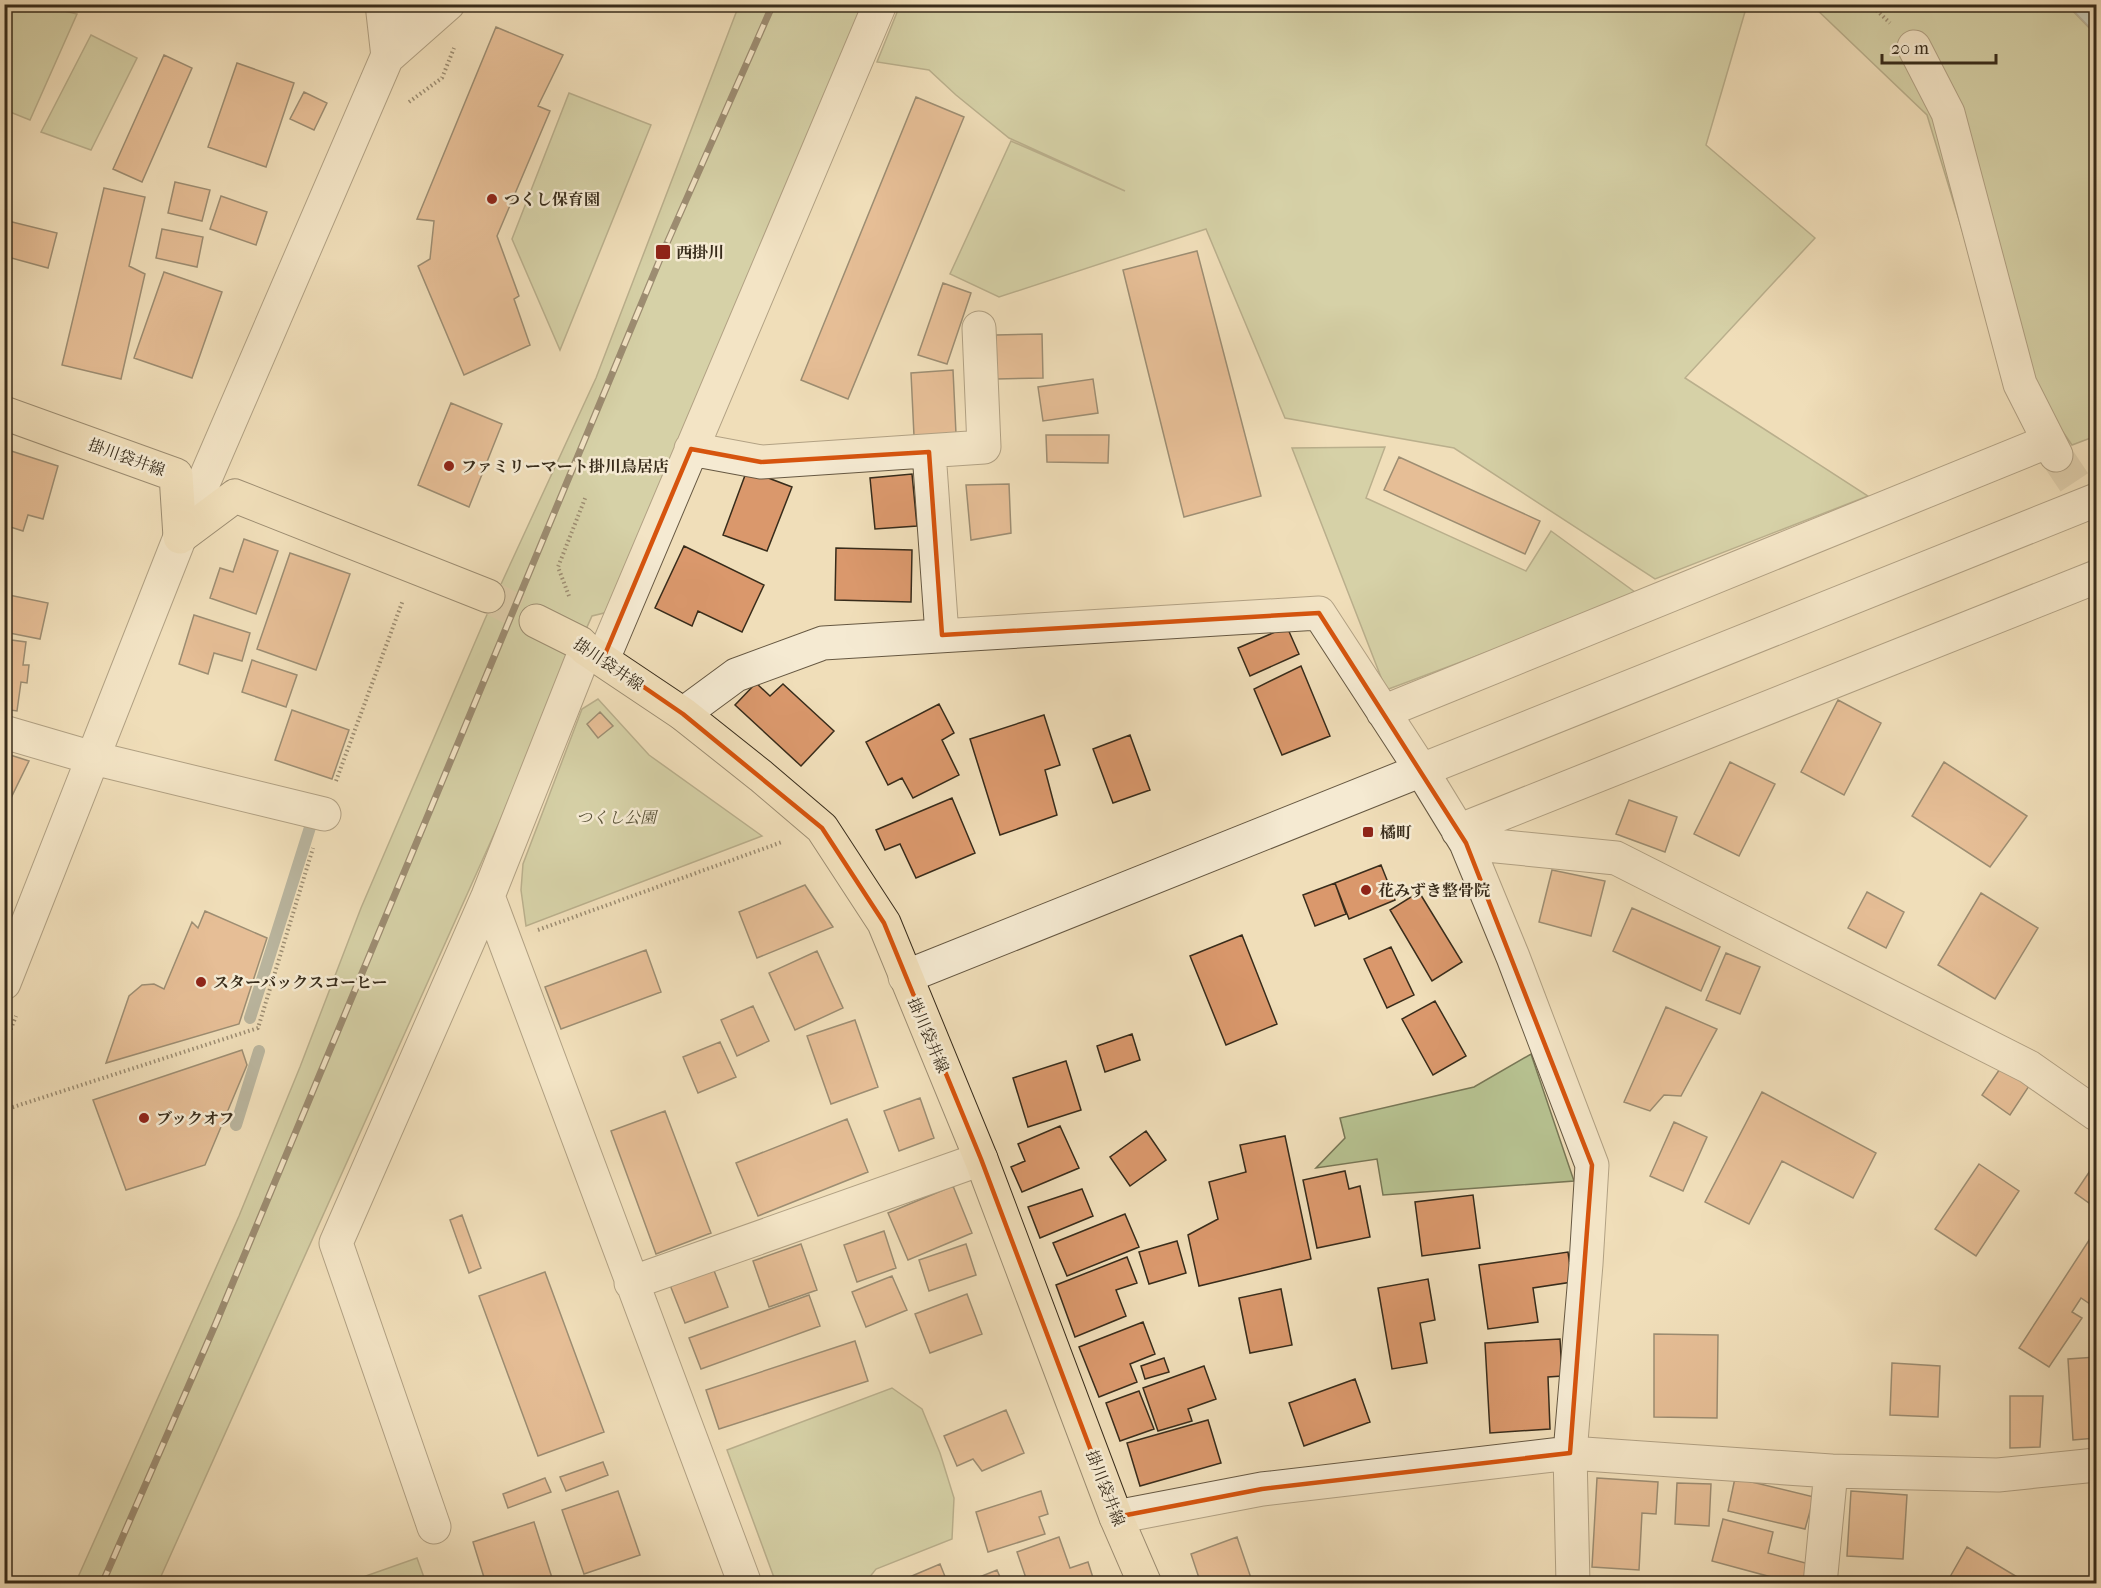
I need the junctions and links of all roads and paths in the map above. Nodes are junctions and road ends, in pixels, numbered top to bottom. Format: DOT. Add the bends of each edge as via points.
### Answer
graph roads {
  1 [pos="382,4"];
  2 [pos="410,4"];
  3 [pos="448,4"];
  4 [pos="880,4"];
  5 [pos="458,38"];
  6 [pos="1914,47"];
  7 [pos="388,57"];
  8 [pos="404,106"];
  9 [pos="980,328"];
  10 [pos="4,413"];
  11 [pos="691,449"];
  12 [pos="929,452"];
  13 [pos="586,496"];
  14 [pos="2097,501"];
  15 [pos="180,537"];
  16 [pos="415,567"];
  17 [pos="2097,577"];
  18 [pos="488,596"];
  19 [pos="572,604"];
  20 [pos="536,621"];
  21 [pos="942,635"];
  22 [pos="595,654"];
  23 [pos="1383,712"];
  24 [pos="683,714"];
  25 [pos="4,732"];
  26 [pos="93,758"];
  27 [pos="1422,771"];
  28 [pos="324,814"];
  29 [pos="822,828"];
  30 [pos="1462,837"];
  31 [pos="488,896"];
  32 [pos="504,942"];
  33 [pos="905,977"];
  34 [pos="4,983"];
  35 [pos="4,1110"];
  36 [pos="2097,1114"];
  37 [pos="981,1159"];
  38 [pos="631,1282"];
  39 [pos="1570,1454"];
  40 [pos="2097,1466"];
  41 [pos="1831,1471"];
  42 [pos="1116,1517"];
  43 [pos="434,1527"];
  44 [pos="745,1584"];
  45 [pos="1145,1584"];
  46 [pos="1573,1584"];
  47 [pos="1820,1584"];
  1 -- 7 [label="street"];
  2 -- 7 [label="street"];
  3 -- 7 [label="street"];
  4 -- 11 [label="street"];
  5 -- 8 [label="path" via="442,78"];
  6 -- 23 [label="street" via="1948,113 2020,384 2052,448"];
  7 -- 15 [label="street"];
  9 -- 12 [label="street" via="984,447"];
  10 -- 15 [label="main road, 掛川袋井線" via="176,475"];
  11 -- 12 [label="street" via="761,462"];
  11 -- 22 [label="street"];
  12 -- 21 [label="street"];
  13 -- 19 [label="path" via="558,567"];
  14 -- 27 [label="street"];
  15 -- 16 [label="main road" via="235,496"];
  15 -- 26 [label="street"];
  16 -- 18 [label="main road"];
  16 -- 28 [label="path"];
  17 -- 30 [label="street"];
  20 -- 22 [label="main road, 掛川袋井線"];
  21 -- 23 [label="street" via="1319,613"];
  21 -- 24 [label="street" via="823,643 736,675"];
  22 -- 24 [label="main road, 掛川袋井線"];
  22 -- 31 [label="street"];
  23 -- 27 [label="street"];
  24 -- 29 [label="main road, 掛川袋井線"];
  25 -- 26 [label="street"];
  26 -- 28 [label="street"];
  26 -- 34 [label="street"];
  27 -- 30 [label="street"];
  27 -- 33 [label="street"];
  28 -- 35 [label="path" via="258,1028"];
  29 -- 32 [label="path"];
  29 -- 33 [label="main road, 掛川袋井線" via="884,923"];
  30 -- 36 [label="street" via="1616,858 2029,1067"];
  30 -- 39 [label="street" via="1513,957 1592,1165"];
  31 -- 32 [label="street"];
  31 -- 43 [label="street" via="336,1243"];
  32 -- 38 [label="street"];
  33 -- 37 [label="main road, 掛川袋井線"];
  37 -- 38 [label="street"];
  37 -- 42 [label="main road, 掛川袋井線"];
  38 -- 44 [label="street"];
  39 -- 41 [label="street"];
  39 -- 42 [label="street" via="1262,1489"];
  39 -- 46 [label="street"];
  40 -- 41 [label="street" via="1998,1475"];
  41 -- 47 [label="street"];
  42 -- 45 [label="main road, 掛川袋井線"];
}
